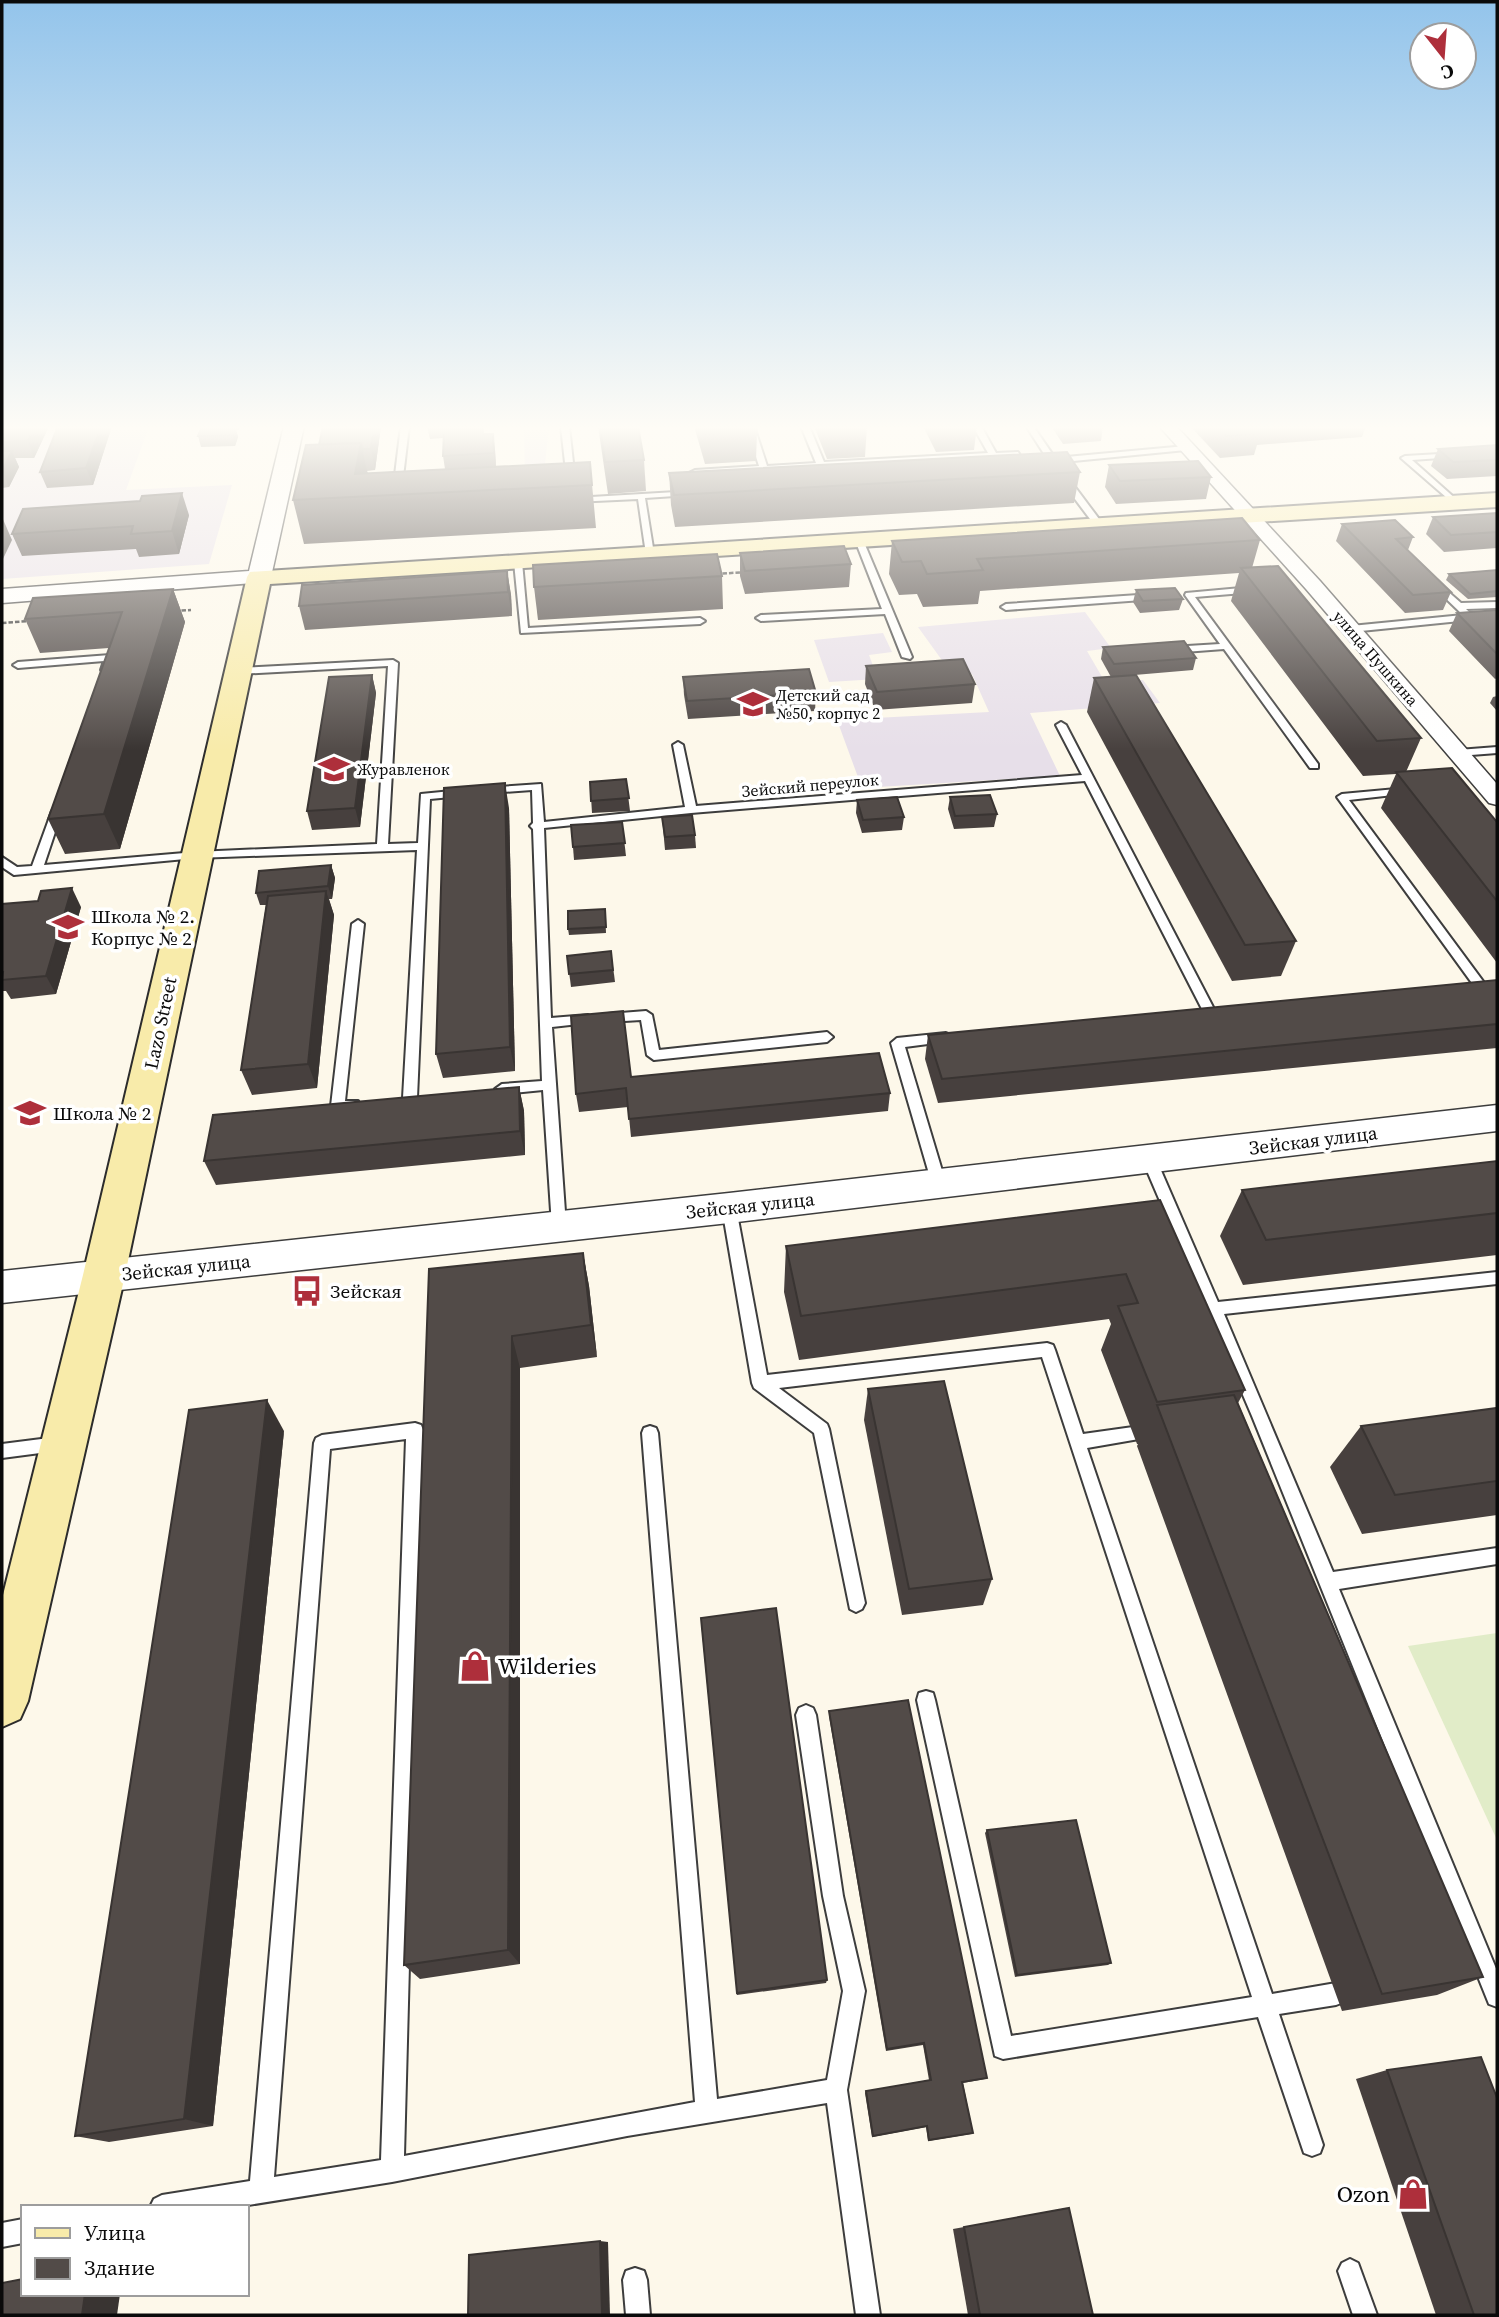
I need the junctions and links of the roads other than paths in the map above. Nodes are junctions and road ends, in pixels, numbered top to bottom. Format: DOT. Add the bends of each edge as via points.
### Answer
graph roads {
  1 [pos="272,534"];
  2 [pos="647,534"];
  3 [pos="953,534"];
  4 [pos="1264,534"];
  5 [pos="859,540"];
  6 [pos="650,554"];
  7 [pos="518,562"];
  8 [pos="1425,573"];
  9 [pos="259,577"];
  10 [pos="1258,590"];
  11 [pos="1189,595"];
  12 [pos="2,596"];
  13 [pos="1176,596"];
  14 [pos="1163,597"];
  15 [pos="1497,605"];
  16 [pos="1459,606"];
  17 [pos="1006,607"];
  18 [pos="888,611"];
  19 [pos="761,618"];
  20 [pos="700,621"];
  21 [pos="1351,629"];
  22 [pos="1227,646"];
  23 [pos="1158,651"];
  24 [pos="907,657"];
  25 [pos="18,665"];
  26 [pos="238,671"];
  27 [pos="101,685"];
  28 [pos="1061,725"];
  29 [pos="678,745"];
  30 [pos="1497,750"];
  31 [pos="1458,753"];
  32 [pos="1314,766"];
  33 [pos="1086,778"];
  34 [pos="1485,788"];
  35 [pos="1420,789"];
  36 [pos="60,803"];
  37 [pos="691,810"];
  38 [pos="536,826"];
  39 [pos="423,846"];
  40 [pos="382,848"];
  41 [pos="196,855"];
  42 [pos="2,861"];
  43 [pos="37,869"];
  44 [pos="358,924"];
  45 [pos="1467,988"];
  46 [pos="1208,1009"];
  47 [pos="545,1023"];
  48 [pos="964,1036"];
  49 [pos="827,1037"];
  50 [pos="550,1085"];
  51 [pos="486,1091"];
  52 [pos="410,1098"];
  53 [pos="362,1104"];
  54 [pos="1497,1118"];
  55 [pos="1149,1159"];
  56 [pos="939,1184"];
  57 [pos="729,1208"];
  58 [pos="559,1226"];
  59 [pos="104,1276"];
  60 [pos="1497,1278"];
  61 [pos="2,1287"];
  62 [pos="1215,1309"];
  63 [pos="760,1383"];
  64 [pos="1260,1416"];
  65 [pos="1238,1420"];
  66 [pos="650,1433"];
  67 [pos="1133,1434"];
  68 [pos="1077,1442"];
  69 [pos="62,1445"];
  70 [pos="2,1451"];
  71 [pos="1497,1556"];
  72 [pos="1326,1582"];
  73 [pos="856,1603"];
  74 [pos="926,1700"];
  75 [pos="2,1701"];
  76 [pos="806,1715"];
  77 [pos="1492,1970"];
  78 [pos="1464,1974"];
  79 [pos="1336,1994"];
  80 [pos="1497,1996"];
  81 [pos="1264,2005"];
  82 [pos="836,2090"];
  83 [pos="706,2111"];
  84 [pos="1312,2145"];
  85 [pos="392,2170"];
  86 [pos="261,2189"];
  87 [pos="173,2205"];
  88 [pos="21,2231"];
  89 [pos="2,2235"];
  90 [pos="1350,2271"];
  91 [pos="635,2280"];
  92 [pos="638,2315"];
  93 [pos="868,2315"];
  94 [pos="1365,2315"];
  1 -- 9 [label="street, Lazo Street"];
  2 -- 6 [label="lane"];
  3 -- 5 [label="main road"];
  4 -- 21 [label="street, улица Пушкина" via="1306,586"];
  5 -- 6 [label="main road"];
  5 -- 18 [label="lane"];
  6 -- 7 [label="main road"];
  7 -- 9 [label="main road"];
  7 -- 20 [label="lane" via="524,631"];
  8 -- 16 [label="lane"];
  9 -- 12 [label="street"];
  9 -- 26 [label="main road, Lazo Street"];
  10 -- 11 [label="lane"];
  11 -- 13 [label="lane"];
  11 -- 22 [label="lane"];
  14 -- 17 [label="lane"];
  15 -- 16 [label="lane"];
  16 -- 21 [label="lane" via="1470,617"];
  18 -- 19 [label="lane"];
  18 -- 24 [label="lane"];
  21 -- 31 [label="street, улица Пушкина"];
  22 -- 23 [label="lane"];
  22 -- 32 [label="lane"];
  25 -- 27 [label="lane" via="110,658"];
  26 -- 40 [label="lane" via="393,663"];
  26 -- 41 [label="main road, Lazo Street"];
  28 -- 33 [label="lane"];
  29 -- 37 [label="lane"];
  30 -- 31 [label="lane"];
  31 -- 34 [label="street, улица Пушкина"];
  33 -- 37 [label="lane, Зейский переулок"];
  33 -- 46 [label="lane"];
  35 -- 45 [label="lane" via="1342,797 1481,987"];
  36 -- 43 [label="lane"];
  37 -- 38 [label="lane, Зейский переулок"];
  38 -- 39 [label="lane" via="537,786 425,796"];
  38 -- 47 [label="lane"];
  39 -- 40 [label="lane"];
  39 -- 52 [label="lane"];
  40 -- 41 [label="lane"];
  41 -- 43 [label="lane"];
  41 -- 59 [label="main road, Lazo Street"];
  42 -- 43 [label="lane" via="14,871"];
  44 -- 53 [label="lane" via="338,1107"];
  47 -- 49 [label="lane" via="646,1015 654,1055"];
  47 -- 50 [label="lane"];
  48 -- 56 [label="lane" via="897,1043"];
  50 -- 51 [label="lane"];
  50 -- 58 [label="lane"];
  54 -- 55 [label="street, Зейская улица"];
  55 -- 56 [label="street, Зейская улица"];
  55 -- 62 [label="lane"];
  56 -- 57 [label="street, Зейская улица"];
  57 -- 58 [label="street, Зейская улица"];
  57 -- 63 [label="lane"];
  58 -- 59 [label="street, Зейская улица"];
  59 -- 61 [label="street, Зейская улица"];
  59 -- 69 [label="main road, Lazo Street"];
  60 -- 62 [label="lane"];
  62 -- 64 [label="lane"];
  63 -- 68 [label="lane" via="1047,1350"];
  63 -- 73 [label="lane" via="821,1429"];
  64 -- 65 [label="lane"];
  64 -- 72 [label="lane"];
  66 -- 83 [label="lane"];
  67 -- 68 [label="lane"];
  68 -- 81 [label="lane"];
  69 -- 70 [label="lane"];
  69 -- 75 [label="main road, Lazo Street"];
  71 -- 72 [label="lane"];
  72 -- 77 [label="lane"];
  74 -- 81 [label="lane" via="1003,2048"];
  76 -- 82 [label="lane" via="833,1896 854,1991"];
  77 -- 78 [label="lane"];
  77 -- 80 [label="lane"];
  79 -- 81 [label="lane"];
  81 -- 84 [label="lane"];
  82 -- 83 [label="lane"];
  82 -- 93 [label="lane"];
  83 -- 85 [label="lane"];
  85 -- 86 [label="lane"];
  85 -- 86 [label="lane" via="415,1430 322,1443"];
  86 -- 87 [label="lane"];
  88 -- 89 [label="lane"];
  90 -- 94 [label="lane"];
  91 -- 92 [label="lane"];
}
